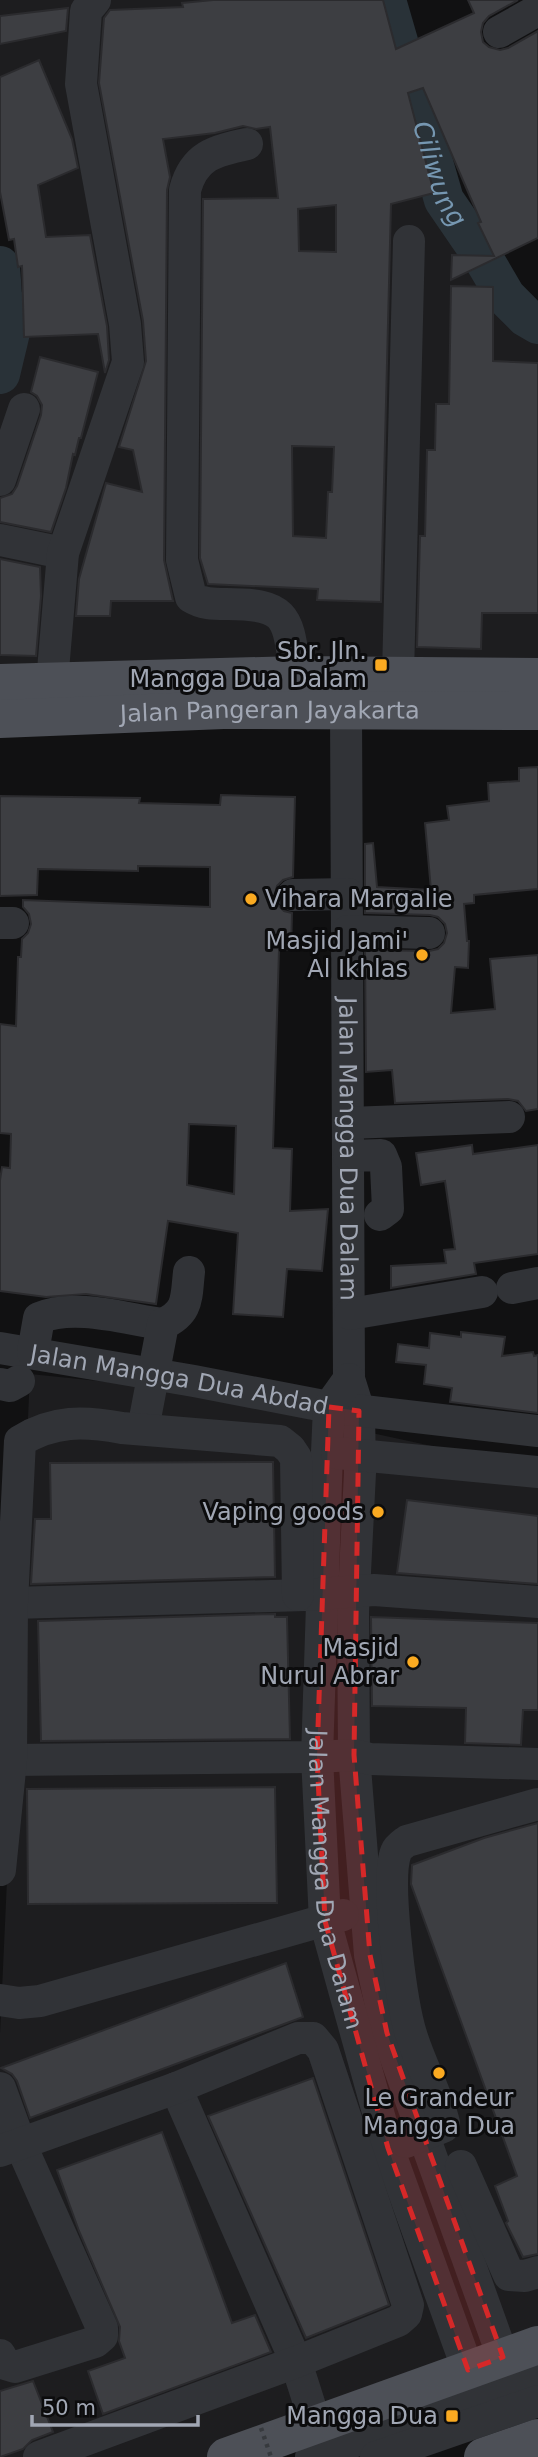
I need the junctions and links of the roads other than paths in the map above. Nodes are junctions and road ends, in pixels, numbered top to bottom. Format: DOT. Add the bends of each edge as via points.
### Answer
graph roads {
  1 [pos="94,0"];
  2 [pos="538,10"];
  3 [pos="499,32"];
  4 [pos="247,144"];
  5 [pos="410,241"];
  6 [pos="24,409"];
  7 [pos="0,480"];
  8 [pos="0,540"];
  9 [pos="63,553"];
  10 [pos="296,675"];
  11 [pos="398,676"];
  12 [pos="538,677"];
  13 [pos="52,682"];
  14 [pos="0,683"];
  15 [pos="346,710"];
  16 [pos="538,711"];
  17 [pos="0,719"];
  18 [pos="348,894"];
  19 [pos="293,895"];
  20 [pos="348,931"];
  21 [pos="429,933"];
  22 [pos="509,1117"];
  23 [pos="349,1123"];
  24 [pos="349,1156"];
  25 [pos="380,1215"];
  26 [pos="189,1272"];
  27 [pos="511,1288"];
  28 [pos="350,1314"];
  29 [pos="163,1324"];
  30 [pos="0,1348"];
  31 [pos="33,1352"];
  32 [pos="142,1372"];
  33 [pos="344,1409"];
  34 [pos="132,1428"];
  35 [pos="538,1431"];
  36 [pos="327,1452"];
  37 [pos="359,1464"];
  38 [pos="538,1472"];
  39 [pos="538,1489"];
  40 [pos="325,1593"];
  41 [pos="538,1602"];
  42 [pos="12,1603"];
  43 [pos="354,1755"];
  44 [pos="317,1757"];
  45 [pos="20,1760"];
  46 [pos="538,1764"];
  47 [pos="538,1804"];
  48 [pos="2,1823"];
  49 [pos="0,1870"];
  50 [pos="393,1894"];
  51 [pos="365,1909"];
  52 [pos="325,1921"];
  53 [pos="0,2000"];
  54 [pos="359,2041"];
  55 [pos="0,2088"];
  56 [pos="176,2088"];
  57 [pos="434,2131"];
  58 [pos="10,2147"];
  59 [pos="388,2148"];
  60 [pos="461,2166"];
  61 [pos="538,2272"];
  62 [pos="521,2351"];
  63 [pos="0,2355"];
  64 [pos="468,2370"];
  65 [pos="538,2375"];
  66 [pos="538,2401"];
  67 [pos="307,2406"];
  68 [pos="537,2442"];
  69 [pos="39,2457"];
  70 [pos="226,2457"];
  71 [pos="376,2457"];
  72 [pos="483,2457"];
  1 -- 9 [label="street" via="86,11 81,84 128,362"];
  2 -- 3 [label="street"];
  4 -- 10 [label="street" via="210,155 190,172 185,190 182,560 191,597 200,603 253,604 273,609 285,620"];
  5 -- 11 [label="street"];
  6 -- 7 [label="street"];
  8 -- 9 [label="street"];
  9 -- 13 [label="street"];
  10 -- 11 [label="main road, Jalan Pangeran Jayakarta"];
  10 -- 13 [label="main road, Jalan Pangeran Jayakarta"];
  11 -- 12 [label="main road, Jalan Pangeran Jayakarta"];
  13 -- 14 [label="main road, Jalan Pangeran Jayakarta"];
  15 -- 16 [label="main road, Jalan Pangeran Jayakarta"];
  15 -- 17 [label="main road, Jalan Pangeran Jayakarta"];
  15 -- 18 [label="street, Jalan Mangga Dua Dalam"];
  18 -- 19 [label="street"];
  18 -- 20 [label="street, Jalan Mangga Dua Dalam"];
  20 -- 21 [label="street"];
  20 -- 23 [label="street, Jalan Mangga Dua Dalam"];
  22 -- 23 [label="street"];
  23 -- 24 [label="street, Jalan Mangga Dua Dalam"];
  24 -- 25 [label="street" via="381,1155 388,1209"];
  24 -- 28 [label="street, Jalan Mangga Dua Dalam"];
  26 -- 29 [label="street" via="184,1309"];
  27 -- 28 [label="street"];
  28 -- 33 [label="street, Jalan Mangga Dua Dalam"];
  29 -- 31 [label="street" via="52,1312 39,1318"];
  29 -- 32 [label="street"];
  30 -- 31 [label="street, Jalan Mangga Dua Abdad"];
  31 -- 32 [label="street, Jalan Mangga Dua Abdad"];
  32 -- 33 [label="street, Jalan Mangga Dua Abdad"];
  32 -- 34 [label="street"];
  33 -- 35 [label="street, Jalan Mangga Dua Abdad"];
  33 -- 36 [label="street, Jalan Mangga Dua Dalam"];
  33 -- 37 [label="street, Jalan Mangga Dua Dalam"];
  34 -- 40 [label="street" via="274,1439 290,1448"];
  34 -- 42 [label="street" via="66,1423 38,1430 20,1441"];
  36 -- 37 [label="street"];
  36 -- 40 [label="street, Jalan Mangga Dua Dalam"];
  37 -- 38 [label="street"];
  37 -- 39 [label="street"];
  37 -- 40 [label="street, Jalan Mangga Dua Dalam"];
  40 -- 41 [label="street" via="389,1591"];
  40 -- 42 [label="street"];
  40 -- 43 [label="street, Jalan Mangga Dua Dalam"];
  40 -- 44 [label="street, Jalan Mangga Dua Dalam"];
  42 -- 45 [label="street"];
  43 -- 44 [label="street"];
  43 -- 46 [label="street"];
  43 -- 51 [label="street, Jalan Mangga Dua Dalam"];
  44 -- 45 [label="street"];
  44 -- 52 [label="street, Jalan Mangga Dua Dalam"];
  45 -- 48 [label="street"];
  47 -- 50 [label="street" via="407,1841 395,1854"];
  48 -- 49 [label="street"];
  50 -- 51 [label="street"];
  50 -- 54 [label="street" via="398,1963"];
  51 -- 52 [label="street"];
  51 -- 54 [label="street, Jalan Mangga Dua Dalam" via="372,1967"];
  52 -- 53 [label="street" via="40,2001"];
  52 -- 54 [label="street, Jalan Mangga Dua Dalam"];
  54 -- 56 [label="street" via="298,2038"];
  54 -- 57 [label="street, Jalan Mangga Dua Dalam"];
  54 -- 59 [label="street, Jalan Mangga Dua Dalam"];
  54 -- 67 [label="street" via="408,2305 406,2314"];
  55 -- 58 [label="street"];
  56 -- 58 [label="street"];
  56 -- 67 [label="street"];
  57 -- 59 [label="street"];
  57 -- 62 [label="street, Jalan Mangga Dua Dalam"];
  58 -- 63 [label="street" via="102,2328 102,2336 15,2367 5,2364"];
  59 -- 64 [label="street, Jalan Mangga Dua Dalam"];
  60 -- 61 [label="street" via="509,2275"];
  62 -- 64 [label="main road"];
  64 -- 67 [label="main road"];
  65 -- 67 [label="street"];
  66 -- 71 [label="street"];
  67 -- 69 [label="street"];
  67 -- 70 [label="main road"];
  68 -- 72 [label="main road"];
}
